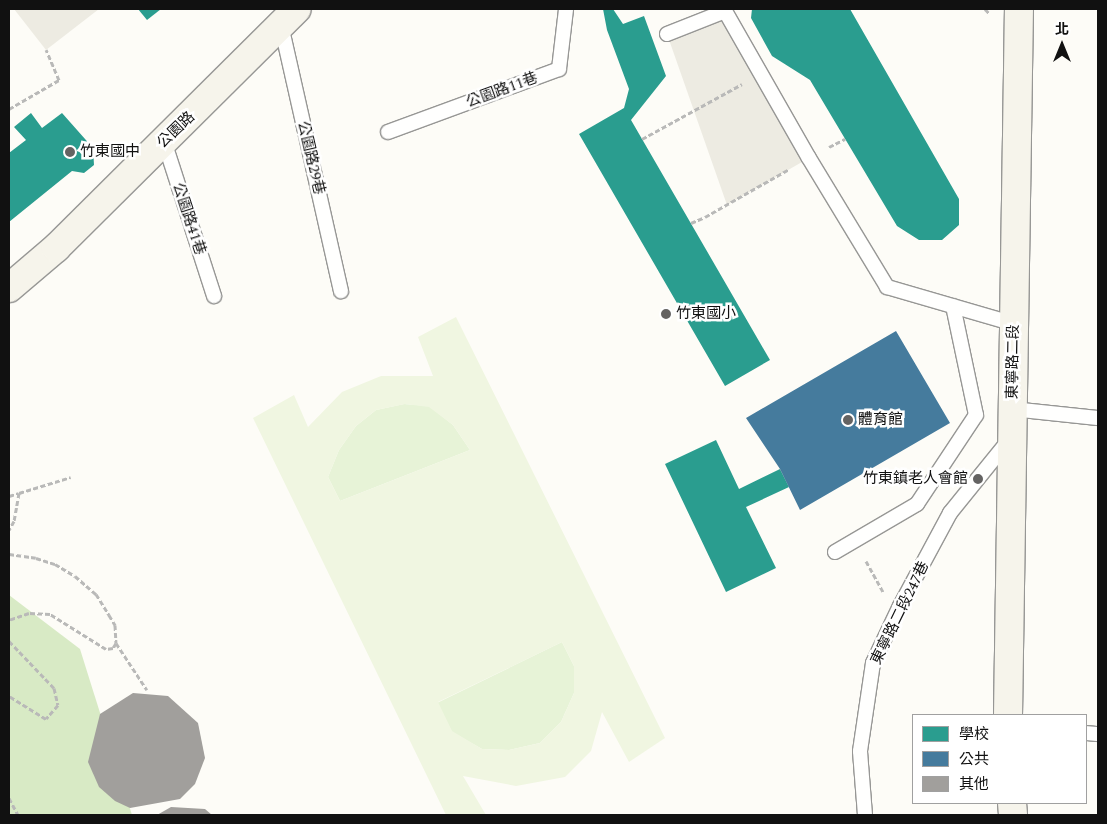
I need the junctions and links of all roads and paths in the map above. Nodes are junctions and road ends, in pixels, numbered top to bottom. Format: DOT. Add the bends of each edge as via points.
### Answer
graph roads {
  1 [pos="566,9"];
  2 [pos="1019,9"];
  3 [pos="289,17"];
  4 [pos="667,34"];
  5 [pos="46,50"];
  6 [pos="761,73"];
  7 [pos="9,109"];
  8 [pos="388,132"];
  9 [pos="642,139"];
  10 [pos="845,139"];
  11 [pos="164,141"];
  12 [pos="809,158"];
  13 [pos="691,223"];
  14 [pos="9,288"];
  15 [pos="341,291"];
  16 [pos="214,296"];
  17 [pos="953,306"];
  18 [pos="1014,324"];
  19 [pos="1012,410"];
  20 [pos="1098,418"];
  21 [pos="1012,437"];
  22 [pos="71,477"];
  23 [pos="20,493"];
  24 [pos="9,496"];
  25 [pos="9,530"];
  26 [pos="855,540"];
  27 [pos="834,552"];
  28 [pos="9,554"];
  29 [pos="900,606"];
  30 [pos="9,620"];
  31 [pos="9,641"];
  32 [pos="116,643"];
  33 [pos="147,690"];
  34 [pos="9,696"];
  35 [pos="1008,714"];
  36 [pos="9,798"];
  37 [pos="18,815"];
  38 [pos="865,815"];
  1 -- 8 [label="lane, 公園路11巷" via="559,69"];
  2 -- 18 [label="main road, 東寧路二段"];
  3 -- 11 [label="main road, 公園路"];
  3 -- 15 [label="lane, 公園路29巷"];
  4 -- 6 [label="lane" via="725,11"];
  5 -- 7 [label="path" via="59,80"];
  6 -- 9 [label="path"];
  6 -- 12 [label="lane"];
  10 -- 12 [label="path"];
  11 -- 14 [label="main road, 公園路" via="56,248"];
  11 -- 16 [label="lane, 公園路41巷"];
  12 -- 13 [label="path"];
  12 -- 17 [label="lane" via="887,287"];
  17 -- 18 [label="lane"];
  17 -- 26 [label="lane" via="976,415 917,504"];
  18 -- 19 [label="main road, 東寧路二段"];
  19 -- 20 [label="lane"];
  19 -- 21 [label="main road, 東寧路二段"];
  21 -- 29 [label="lane, 東寧路二段247巷" via="950,513"];
  21 -- 35 [label="main road, 東寧路二段"];
  22 -- 23 [label="path"];
  23 -- 24 [label="path"];
  23 -- 25 [label="path"];
  26 -- 27 [label="lane"];
  26 -- 29 [label="path" via="880,590"];
  28 -- 32 [label="path" via="55,564 75,576 96,594 110,615 115,625"];
  29 -- 38 [label="lane, 東寧路二段247巷" via="873,663 860,751"];
  30 -- 32 [label="path" via="29,613 50,614 106,649 113,648"];
  31 -- 34 [label="path" via="54,688 58,705 46,719"];
  32 -- 33 [label="path"];
  36 -- 37 [label="path"];
}
